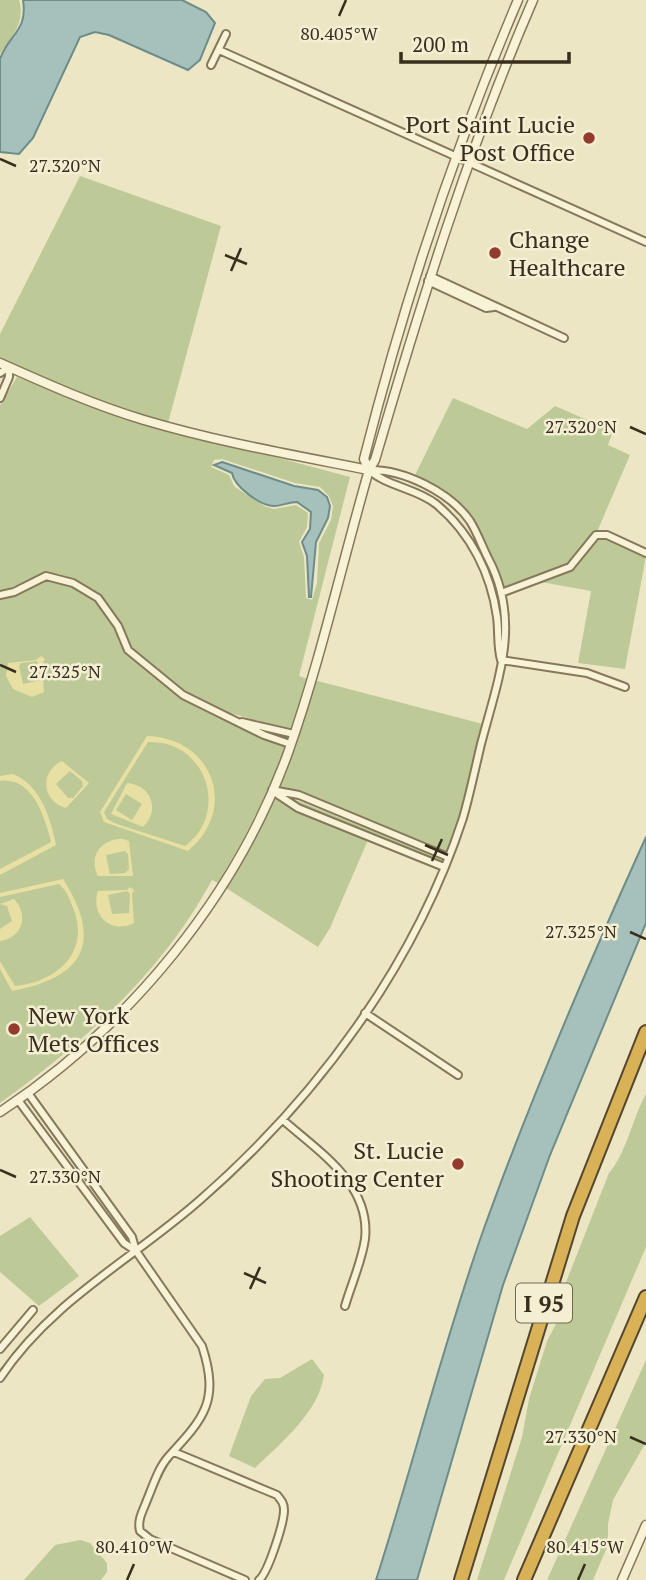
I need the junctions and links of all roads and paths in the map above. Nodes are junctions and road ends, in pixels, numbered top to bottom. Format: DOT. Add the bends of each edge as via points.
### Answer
graph roads {
  1 [pos="518,0"];
  2 [pos="533,0"];
  3 [pos="226,34"];
  4 [pos="219,50"];
  5 [pos="211,65"];
  6 [pos="455,156"];
  7 [pos="467,161"];
  8 [pos="435,216"];
  9 [pos="646,242"];
  10 [pos="428,278"];
  11 [pos="564,338"];
  12 [pos="0,363"];
  13 [pos="9,366"];
  14 [pos="0,373"];
  15 [pos="0,398"];
  16 [pos="369,470"];
  17 [pos="646,553"];
  18 [pos="502,593"];
  19 [pos="0,595"];
  20 [pos="494,596"];
  21 [pos="501,660"];
  22 [pos="625,687"];
  23 [pos="237,721"];
  24 [pos="294,734"];
  25 [pos="290,744"];
  26 [pos="272,790"];
  27 [pos="448,857"];
  28 [pos="444,867"];
  29 [pos="365,1013"];
  30 [pos="646,1032"];
  31 [pos="458,1075"];
  32 [pos="28,1093"];
  33 [pos="18,1100"];
  34 [pos="0,1112"];
  35 [pos="283,1120"];
  36 [pos="136,1251"];
  37 [pos="646,1297"];
  38 [pos="345,1306"];
  39 [pos="43,1325"];
  40 [pos="0,1349"];
  41 [pos="0,1378"];
  42 [pos="174,1452"];
  43 [pos="646,1525"];
  44 [pos="245,1580"];
  45 [pos="259,1580"];
  46 [pos="461,1580"];
  47 [pos="524,1580"];
  48 [pos="622,1580"];
  1 -- 6 [label="street"];
  2 -- 7 [label="street"];
  3 -- 4 [label="street"];
  4 -- 5 [label="street"];
  4 -- 6 [label="street"];
  6 -- 7 [label="street"];
  6 -- 8 [label="street"];
  7 -- 9 [label="street"];
  7 -- 10 [label="street"];
  8 -- 10 [label="street" via="422,268"];
  8 -- 16 [label="street" via="384,381 364,459"];
  10 -- 11 [label="street" via="486,308 494,307"];
  10 -- 16 [label="street"];
  12 -- 13 [label="street"];
  13 -- 14 [label="street"];
  13 -- 15 [label="street"];
  13 -- 16 [label="street" via="76,397 143,420"];
  16 -- 18 [label="street" via="408,478 442,494 470,520"];
  16 -- 20 [label="street" via="379,479 436,504 482,561"];
  16 -- 24 [label="street"];
  17 -- 18 [label="street" via="596,535 570,567"];
  18 -- 20 [label="street"];
  18 -- 21 [label="street" via="506,651"];
  19 -- 23 [label="street" via="46,576 85,588 110,612 126,648 137,658 183,695"];
  20 -- 21 [label="street"];
  21 -- 22 [label="street" via="587,673"];
  21 -- 27 [label="street" via="463,817"];
  23 -- 24 [label="street"];
  23 -- 25 [label="street"];
  24 -- 25 [label="street"];
  25 -- 26 [label="street"];
  26 -- 27 [label="street" via="299,795"];
  26 -- 28 [label="street" via="298,808"];
  26 -- 32 [label="street" via="218,889 168,960 109,1025"];
  27 -- 28 [label="street"];
  28 -- 29 [label="street" via="403,952"];
  29 -- 31 [label="street"];
  29 -- 35 [label="street"];
  30 -- 46 [label="highway, I 95" via="560,1254"];
  32 -- 33 [label="street"];
  32 -- 36 [label="street" via="132,1237"];
  33 -- 34 [label="street"];
  33 -- 36 [label="street" via="124,1244"];
  35 -- 36 [label="street" via="200,1201"];
  35 -- 38 [label="street" via="346,1176 364,1211 365,1240"];
  36 -- 39 [label="street"];
  36 -- 42 [label="street" via="202,1346 208,1363 210,1384 202,1416"];
  37 -- 47 [label="highway"];
  39 -- 40 [label="street" via="32,1312"];
  39 -- 41 [label="street"];
  42 -- 44 [label="street" via="162,1467 141,1514 140,1531"];
  42 -- 45 [label="street" via="277,1495 283,1502 269,1564"];
  43 -- 48 [label="street"];
}
